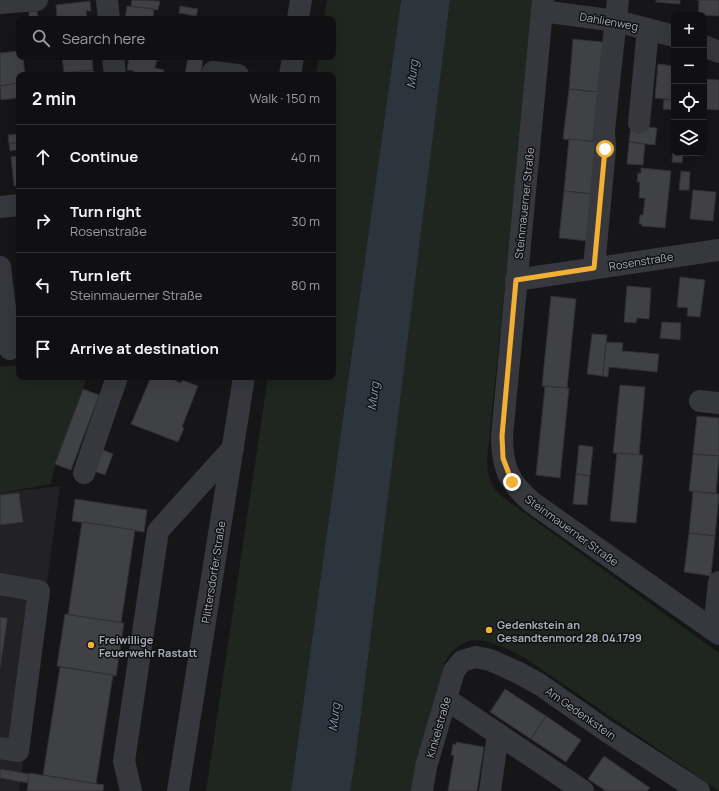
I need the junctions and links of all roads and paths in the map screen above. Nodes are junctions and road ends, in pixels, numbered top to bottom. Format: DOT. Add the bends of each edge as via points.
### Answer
graph roads {
  1 [pos="37,0"];
  2 [pos="107,0"];
  3 [pos="301,0"];
  4 [pos="618,0"];
  5 [pos="0,3"];
  6 [pos="543,5"];
  7 [pos="109,16"];
  8 [pos="298,16"];
  9 [pos="616,21"];
  10 [pos="648,29"];
  11 [pos="671,35"];
  12 [pos="707,47"];
  13 [pos="719,52"];
  14 [pos="113,60"];
  15 [pos="292,60"];
  16 [pos="115,72"];
  17 [pos="290,72"];
  18 [pos="639,123"];
  19 [pos="16,205"];
  20 [pos="0,207"];
  21 [pos="719,250"];
  22 [pos="0,267"];
  23 [pos="594,268"];
  24 [pos="516,280"];
  25 [pos="10,349"];
  26 [pos="116,380"];
  27 [pos="244,380"];
  28 [pos="233,448"];
  29 [pos="84,473"];
  30 [pos="719,582"];
  31 [pos="0,584"];
  32 [pos="716,632"];
  33 [pos="458,665"];
  34 [pos="446,699"];
  35 [pos="498,734"];
  36 [pos="0,748"];
  37 [pos="131,791"];
  38 [pos="178,791"];
  39 [pos="422,791"];
  40 [pos="490,791"];
  41 [pos="582,791"];
  42 [pos="699,791"];
  1 -- 5 [label="street"];
  2 -- 7 [label="street"];
  3 -- 8 [label="street"];
  4 -- 9 [label="street"];
  6 -- 9 [label="street, Dahlienweg"];
  6 -- 24 [label="street, Steinmauerner Straße"];
  9 -- 10 [label="street, Dahlienweg"];
  9 -- 23 [label="street" via="604,129 605,149"];
  10 -- 11 [label="street, Dahlienweg"];
  10 -- 18 [label="street"];
  12 -- 13 [label="street"];
  14 -- 16 [label="street"];
  15 -- 17 [label="street"];
  19 -- 20 [label="street"];
  21 -- 23 [label="street, Rosenstraße"];
  22 -- 25 [label="street"];
  23 -- 24 [label="street, Rosenstraße"];
  24 -- 32 [label="street, Steinmauerner Straße" via="502,436 503,458 512,482 533,503"];
  26 -- 29 [label="street"];
  27 -- 28 [label="street, Plittersdorfer Straße"];
  28 -- 37 [label="street" via="158,531 124,761"];
  28 -- 38 [label="street, Plittersdorfer Straße"];
  30 -- 32 [label="street"];
  31 -- 36 [label="street" via="39,591 18,751"];
  33 -- 34 [label="street, Kinkelstraße"];
  33 -- 42 [label="street, Am Gedenkstein" via="469,658 482,658 518,672"];
  34 -- 35 [label="street"];
  34 -- 39 [label="street, Kinkelstraße"];
  35 -- 40 [label="street"];
  35 -- 41 [label="street"];
}
